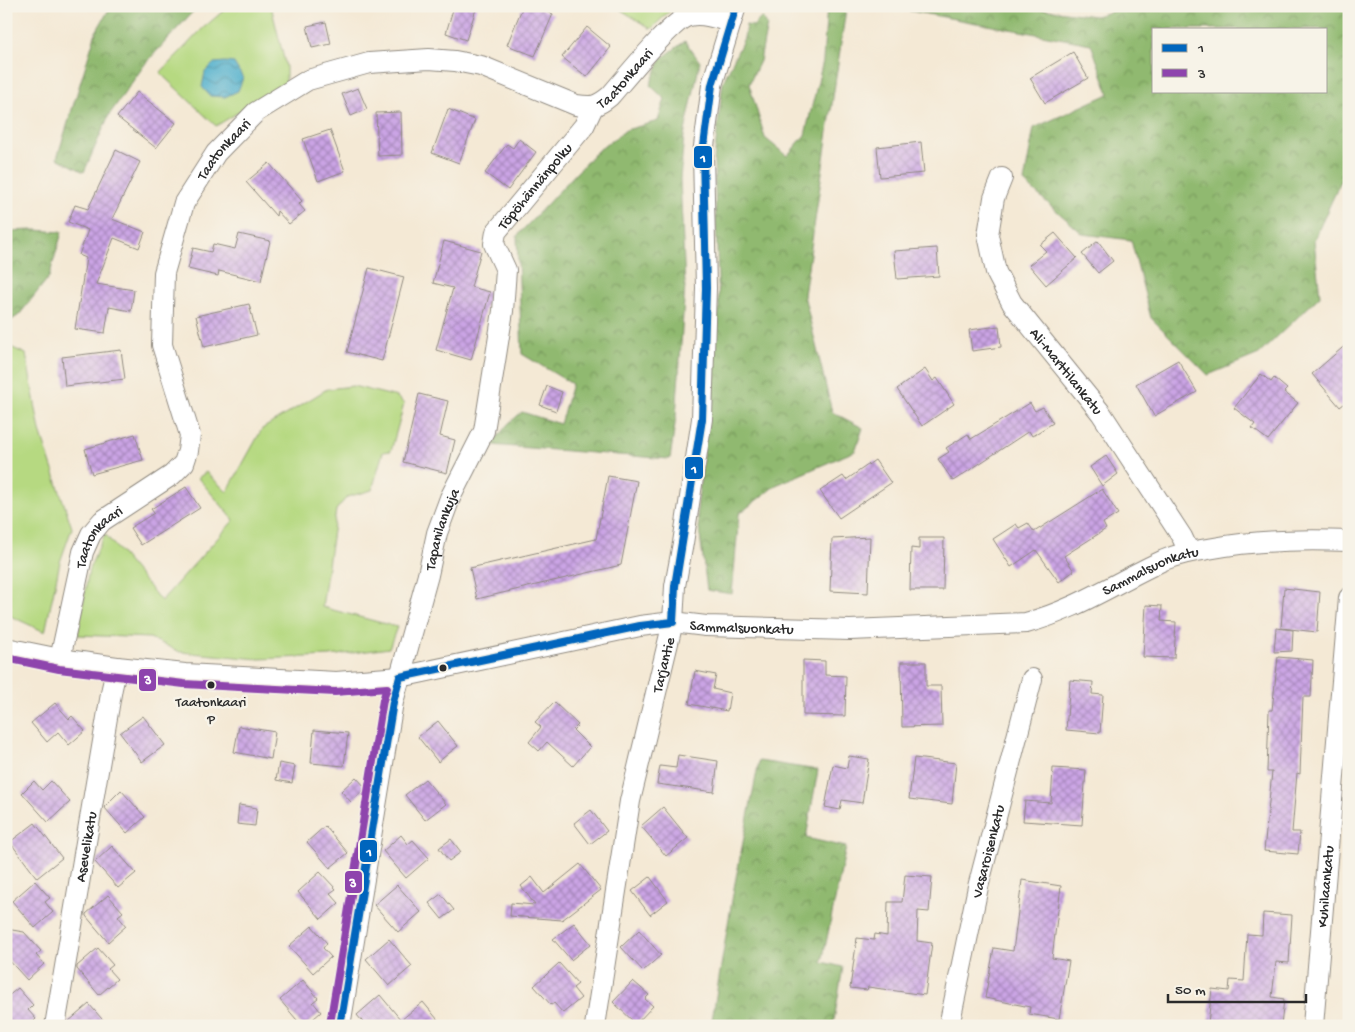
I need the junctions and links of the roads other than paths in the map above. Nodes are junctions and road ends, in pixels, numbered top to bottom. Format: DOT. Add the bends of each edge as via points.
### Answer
graph roads {
  1 [pos="733,14"];
  2 [pos="592,107"];
  3 [pos="1002,178"];
  4 [pos="492,387"];
  5 [pos="1349,541"];
  6 [pos="1189,552"];
  7 [pos="1349,598"];
  8 [pos="673,622"];
  9 [pos="6,648"];
  10 [pos="60,659"];
  11 [pos="117,667"];
  12 [pos="400,677"];
  13 [pos="1032,679"];
  14 [pos="55,1026"];
  15 [pos="340,1026"];
  16 [pos="595,1026"];
  17 [pos="949,1026"];
  18 [pos="1313,1026"];
  1 -- 2 [label="street, Taatonkaari" via="686,17 660,40 610,96"];
  1 -- 8 [label="street, Tarjantie" via="712,84 703,154 706,288 702,419 675,586"];
  2 -- 4 [label="street, Töpöhännänpolku" via="584,126 496,232 494,244 506,270"];
  2 -- 10 [label="street, Taatonkaari" via="576,105 481,66 429,58 369,63 308,80 256,112 216,154 184,203 164,273 162,345 190,435 184,464 102,521 91,534 83,552"];
  3 -- 6 [label="street, Ali-Marttilankatu" via="994,198 988,235 996,272 1012,303 1101,413"];
  4 -- 12 [label="street, Tapanilankuja" via="484,431 450,498 437,533"];
  5 -- 6 [label="street, Sammalsuonkatu" via="1252,542"];
  6 -- 8 [label="street, Sammalsuonkatu" via="1166,559 1079,604 1026,623 850,630 706,626"];
  7 -- 18 [label="street, Kuhilaankatu"];
  8 -- 12 [label="street, Sammalsuonkatu" via="640,626"];
  8 -- 16 [label="street, Tarjantie" via="630,801"];
  9 -- 10 [label="street, Sammalsuonkatu"];
  10 -- 11 [label="street, Sammalsuonkatu"];
  11 -- 12 [label="street, Sammalsuonkatu" via="336,682"];
  11 -- 14 [label="street, Asevelikatu"];
  12 -- 15 [label="street, Tapanilankuja" via="393,702"];
  13 -- 17 [label="street, Vasaroisenkatu" via="978,887"];
}
